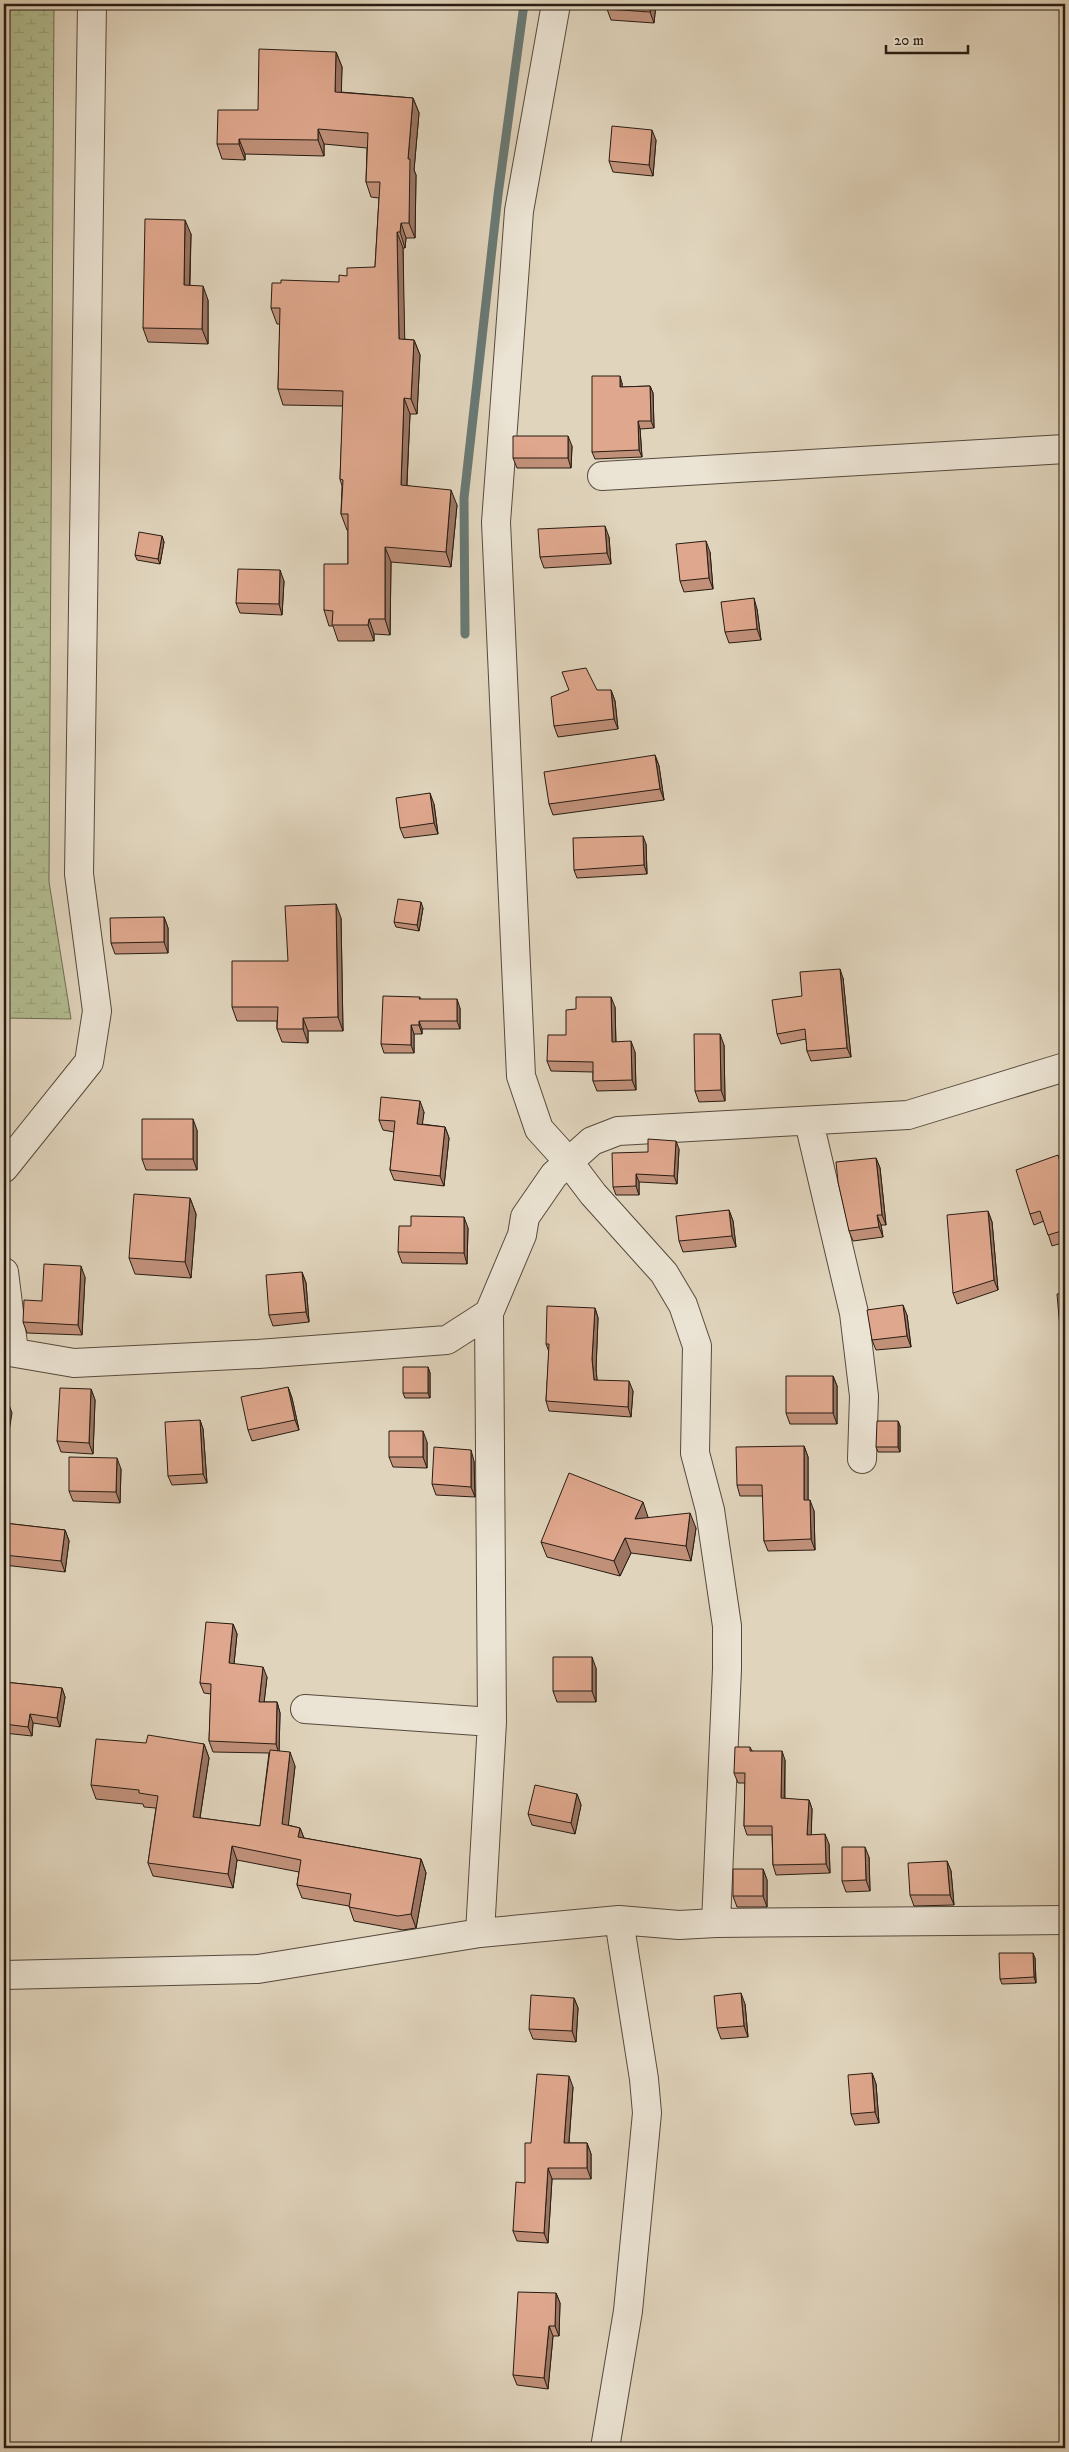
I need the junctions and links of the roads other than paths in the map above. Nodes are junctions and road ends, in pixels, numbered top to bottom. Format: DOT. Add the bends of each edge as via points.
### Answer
graph roads {
  1 [pos="92,4"];
  2 [pos="556,4"];
  3 [pos="1065,450"];
  4 [pos="602,476"];
  5 [pos="1065,1067"];
  6 [pos="808,1122"];
  7 [pos="4,1168"];
  8 [pos="561,1168"];
  9 [pos="4,1272"];
  10 [pos="489,1313"];
  11 [pos="9,1351"];
  12 [pos="862,1459"];
  13 [pos="305,1708"];
  14 [pos="492,1722"];
  15 [pos="1065,1920"];
  16 [pos="716,1923"];
  17 [pos="620,1928"];
  18 [pos="480,1933"];
  19 [pos="4,1975"];
  20 [pos="605,2448"];
  1 -- 7 [label="street" via="78,874 97,1011 89,1062"];
  2 -- 8 [label="street" via="519,211 496,522 521,1076 539,1129"];
  3 -- 4 [label="street"];
  5 -- 6 [label="street" via="908,1115"];
  6 -- 8 [label="street" via="618,1131 592,1141"];
  6 -- 12 [label="street" via="854,1314 864,1396"];
  8 -- 10 [label="street" via="525,1217 522,1235"];
  8 -- 16 [label="street" via="593,1194 664,1274 683,1305 697,1346 696,1453 710,1510 727,1626"];
  9 -- 11 [label="street"];
  10 -- 11 [label="street" via="447,1340 74,1363"];
  10 -- 14 [label="street"];
  13 -- 14 [label="street"];
  14 -- 18 [label="street"];
  15 -- 16 [label="street"];
  16 -- 17 [label="street" via="646,1924"];
  17 -- 18 [label="street"];
  17 -- 20 [label="street" via="647,2113 628,2311"];
  18 -- 19 [label="street" via="258,1969"];
}
